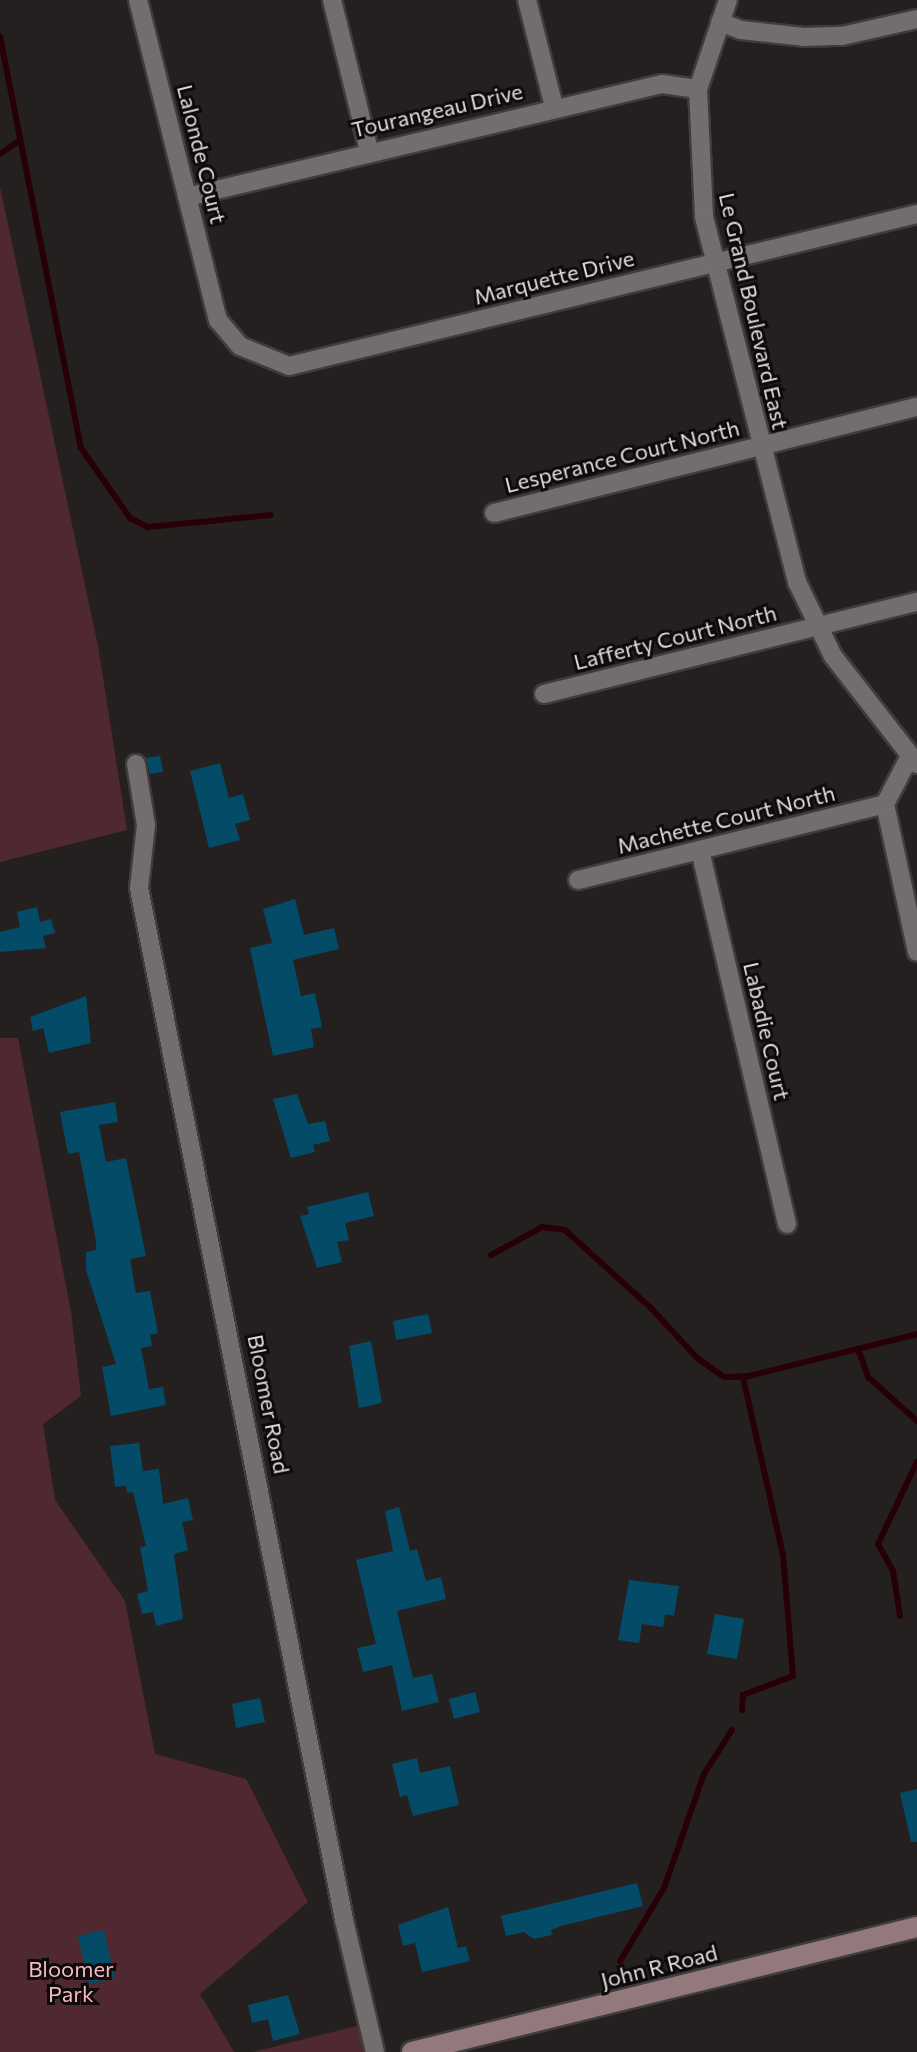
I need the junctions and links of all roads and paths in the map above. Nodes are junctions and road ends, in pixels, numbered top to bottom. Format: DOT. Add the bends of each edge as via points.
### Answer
graph roads {
  1 [pos="138,0"];
  2 [pos="332,0"];
  3 [pos="527,0"];
  4 [pos="728,0"];
  5 [pos="917,19"];
  6 [pos="720,22"];
  7 [pos="698,89"];
  8 [pos="554,107"];
  9 [pos="369,151"];
  10 [pos="187,197"];
  11 [pos="917,214"];
  12 [pos="715,262"];
  13 [pos="218,320"];
  14 [pos="917,407"];
  15 [pos="762,446"];
  16 [pos="494,513"];
  17 [pos="917,602"];
  18 [pos="817,627"];
  19 [pos="544,694"];
  20 [pos="914,760"];
  21 [pos="136,764"];
  22 [pos="885,804"];
  23 [pos="700,850"];
  24 [pos="578,880"];
  25 [pos="917,952"];
  26 [pos="787,1224"];
  27 [pos="917,1927"];
  28 [pos="375,2052"];
  29 [pos="412,2052"];
  1 -- 10 [label="street, Lalonde Court"];
  2 -- 9 [label="street"];
  3 -- 8 [label="street"];
  4 -- 6 [label="street, Le Grand Boulevard East"];
  5 -- 6 [label="street" via="842,36 804,37 741,30"];
  6 -- 7 [label="street, Le Grand Boulevard East"];
  7 -- 8 [label="street, Tourangeau Drive" via="662,84"];
  7 -- 12 [label="street, Le Grand Boulevard East" via="700,184"];
  8 -- 9 [label="street, Tourangeau Drive"];
  9 -- 10 [label="street, Tourangeau Drive"];
  10 -- 13 [label="street, Lalonde Court"];
  11 -- 12 [label="street, Marquette Drive"];
  12 -- 13 [label="street, Marquette Drive" via="289,366 240,346"];
  12 -- 15 [label="street, Le Grand Boulevard East"];
  14 -- 15 [label="street, Lesperance Court North"];
  15 -- 16 [label="street, Lesperance Court North"];
  15 -- 18 [label="street, Le Grand Boulevard East" via="782,533"];
  17 -- 18 [label="street, Lafferty Court North"];
  18 -- 19 [label="street, Lafferty Court North"];
  18 -- 20 [label="street, Le Grand Boulevard East" via="861,698"];
  20 -- 22 [label="street"];
  21 -- 28 [label="street, Bloomer Road" via="146,825 139,888 344,1920"];
  22 -- 23 [label="street, Machette Court North"];
  22 -- 25 [label="street"];
  23 -- 24 [label="street, Machette Court North"];
  23 -- 26 [label="street, Labadie Court"];
  27 -- 29 [label="street, John R Road"];
}
